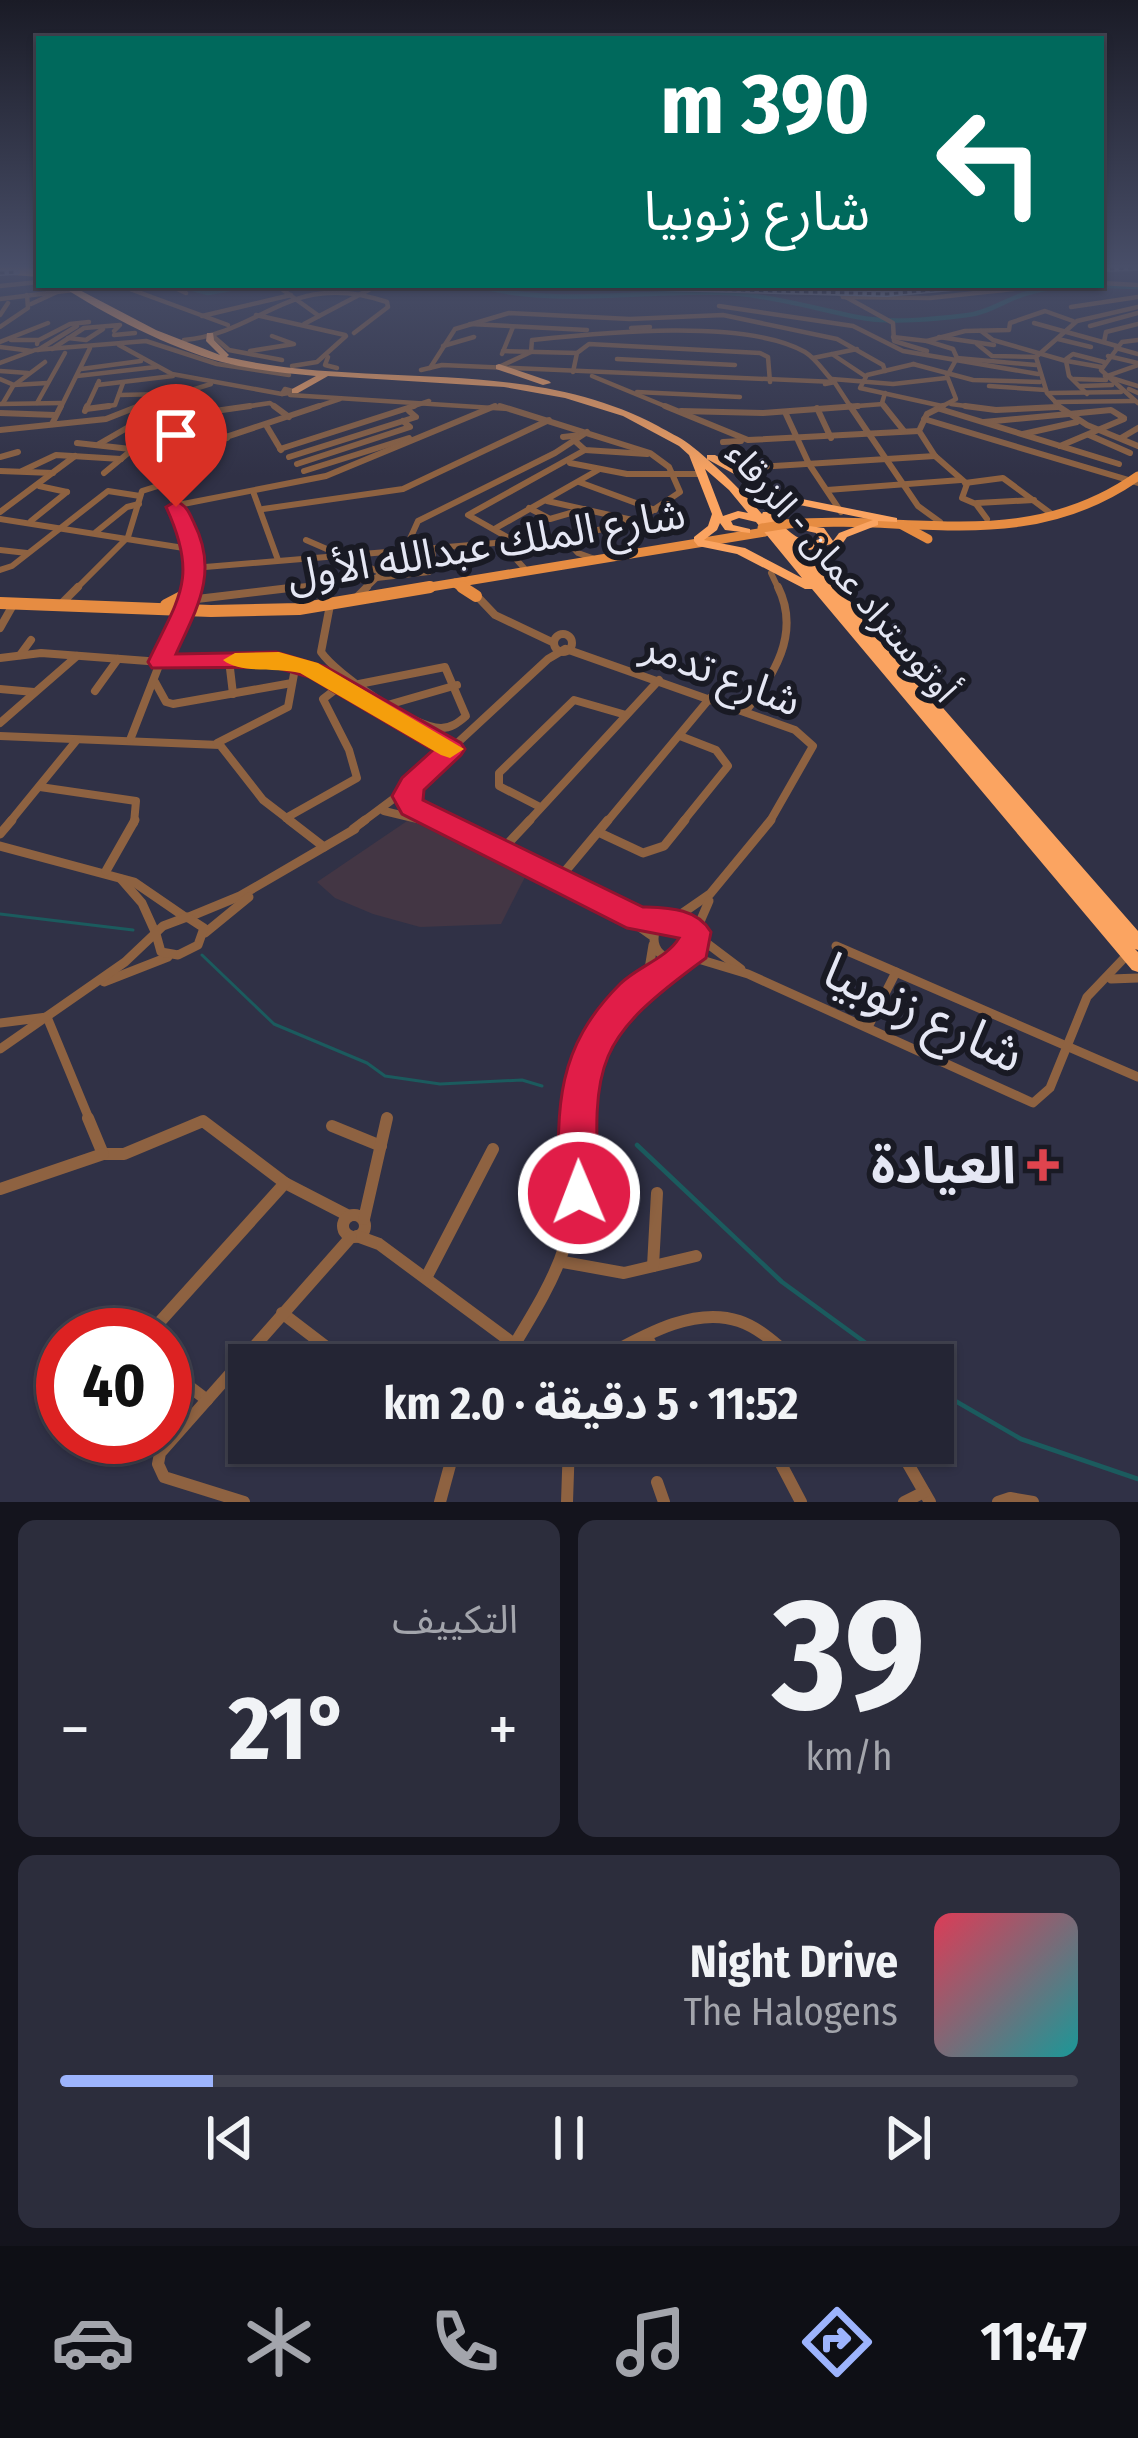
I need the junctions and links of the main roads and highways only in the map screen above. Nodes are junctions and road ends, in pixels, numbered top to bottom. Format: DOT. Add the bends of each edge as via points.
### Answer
graph roads {
  1 [pos="165,336"];
  2 [pos="175,336"];
  3 [pos="212,336"];
  4 [pos="222,360"];
  5 [pos="289,368"];
  6 [pos="507,368"];
  7 [pos="341,370"];
  8 [pos="429,372"];
  9 [pos="564,395"];
  10 [pos="688,449"];
  11 [pos="711,457"];
  12 [pos="1136,480"];
  13 [pos="1107,501"];
  14 [pos="894,522"];
  15 [pos="874,523"];
  16 [pos="922,523"];
  17 [pos="758,527"];
  18 [pos="789,530"];
  19 [pos="928,539"];
  20 [pos="700,541"];
  21 [pos="640,552"];
  22 [pos="491,577"];
  23 [pos="466,580"];
  24 [pos="826,589"];
  25 [pos="0,601"];
  26 [pos="189,602"];
  27 [pos="330,603"];
  28 [pos="1135,954"];
  1 -- 4 [label="highway, أوتوستراد عمان - الزرقاء"];
  2 -- 4 [label="highway, أوتوستراد عمان - الزرقاء"];
  3 -- 4 [label="highway"];
  4 -- 5 [label="highway, أوتوستراد عمان - الزرقاء"];
  4 -- 5 [label="highway, أوتوستراد عمان - الزرقاء"];
  5 -- 7 [label="highway, أوتوستراد عمان - الزرقاء"];
  5 -- 7 [label="highway" via="306,378 292,391"];
  6 -- 9 [label="highway"];
  7 -- 8 [label="highway, أوتوستراد عمان - الزرقاء"];
  8 -- 9 [label="highway, أوتوستراد عمان - الزرقاء"];
  8 -- 9 [label="highway, أوتوستراد عمان - الزرقاء"];
  9 -- 10 [label="highway, أوتوستراد عمان - الزرقاء"];
  9 -- 11 [label="highway, أوتوستراد عمان - الزرقاء" via="653,422"];
  10 -- 17 [label="highway, أوتوستراد عمان - الزرقاء" via="724,478"];
  10 -- 20 [label="highway" via="718,514"];
  11 -- 14 [label="highway" via="764,490"];
  11 -- 17 [label="highway, أوتوستراد عمان - الزرقاء"];
  12 -- 13 [label="main road"];
  13 -- 16 [label="main road" via="1003,523"];
  13 -- 16 [label="main road" via="1022,525"];
  14 -- 15 [label="main road"];
  14 -- 16 [label="main road"];
  14 -- 18 [label="main road"];
  14 -- 19 [label="main road"];
  15 -- 18 [label="main road"];
  15 -- 24 [label="highway" via="843,536 826,556"];
  17 -- 18 [label="highway, أوتوستراد عمان - الزرقاء"];
  17 -- 18 [label="highway" via="742,542 750,551 768,551"];
  17 -- 18 [label="highway" via="775,507 796,506 806,513"];
  17 -- 20 [label="main road, شارع الملك عبدالله الأول"];
  18 -- 24 [label="highway, أوتوستراد عمان - الزرقاء"];
  20 -- 21 [label="main road, شارع الملك عبدالله الأول"];
  20 -- 24 [label="highway"];
  21 -- 22 [label="main road, شارع الملك عبدالله الأول"];
  21 -- 23 [label="main road, شارع الملك عبدالله الأول"];
  22 -- 23 [label="main road, شارع الملك عبدالله الأول"];
  22 -- 23 [label="main road" via="479,597"];
  23 -- 27 [label="main road, شارع الملك عبدالله الأول"];
  23 -- 27 [label="main road, شارع الملك عبدالله الأول"];
  24 -- 28 [label="highway, أوتوستراد عمان - الزرقاء"];
  24 -- 28 [label="highway, أوتوستراد عمان - الزرقاء" via="937,702"];
  25 -- 26 [label="main road, شارع الملك عبدالله الأول"];
  25 -- 26 [label="main road, شارع الملك عبدالله الأول"];
  26 -- 27 [label="main road, شارع الملك عبدالله الأول"];
  26 -- 27 [label="main road, شارع الملك عبدالله الأول" via="253,611"];
}
